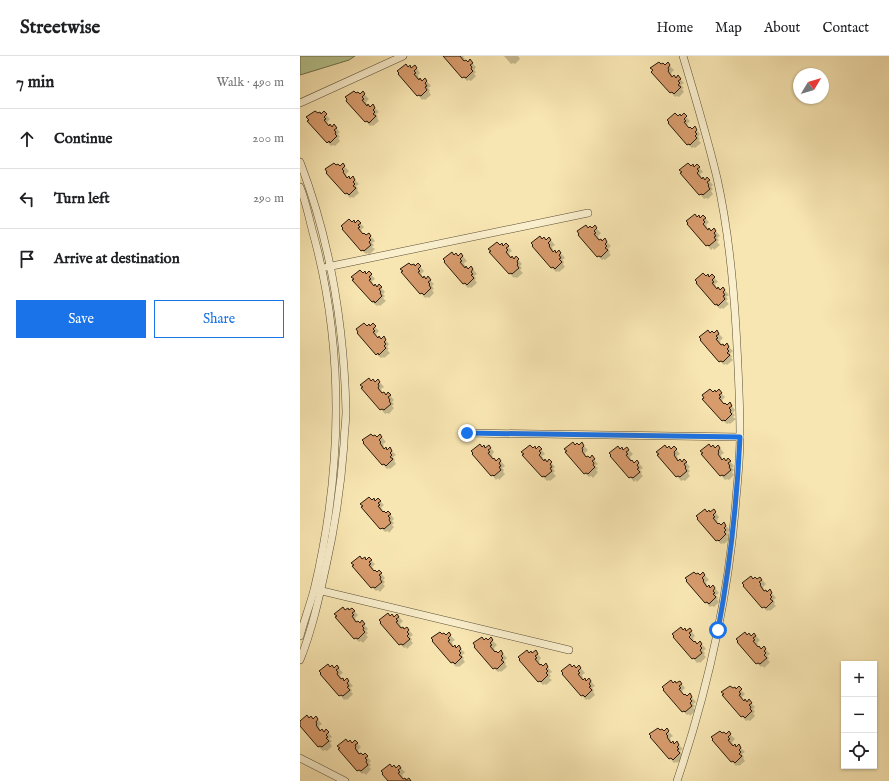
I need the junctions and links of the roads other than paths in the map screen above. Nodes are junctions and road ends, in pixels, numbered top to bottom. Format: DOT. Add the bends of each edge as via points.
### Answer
graph roads {
  1 [pos="403,56"];
  2 [pos="683,56"];
  3 [pos="300,103"];
  4 [pos="300,162"];
  5 [pos="300,187"];
  6 [pos="588,213"];
  7 [pos="331,266"];
  8 [pos="322,268"];
  9 [pos="467,433"];
  10 [pos="740,437"];
  11 [pos="317,590"];
  12 [pos="300,636"];
  13 [pos="569,650"];
  14 [pos="300,660"];
  15 [pos="300,758"];
  16 [pos="345,781"];
  17 [pos="677,781"];
  1 -- 3 [label="street"];
  2 -- 10 [label="street" via="715,172 728,244 739,365"];
  4 -- 7 [label="street" via="310,187"];
  5 -- 8 [label="street"];
  6 -- 7 [label="street"];
  7 -- 8 [label="street"];
  7 -- 11 [label="street" via="340,332 346,412 335,528"];
  8 -- 11 [label="street" via="332,333 336,411 327,525"];
  9 -- 10 [label="street"];
  10 -- 17 [label="street" via="735,519 725,595 703,695"];
  11 -- 12 [label="street"];
  11 -- 13 [label="street"];
  11 -- 14 [label="street" via="306,644"];
  15 -- 16 [label="street"];
}
